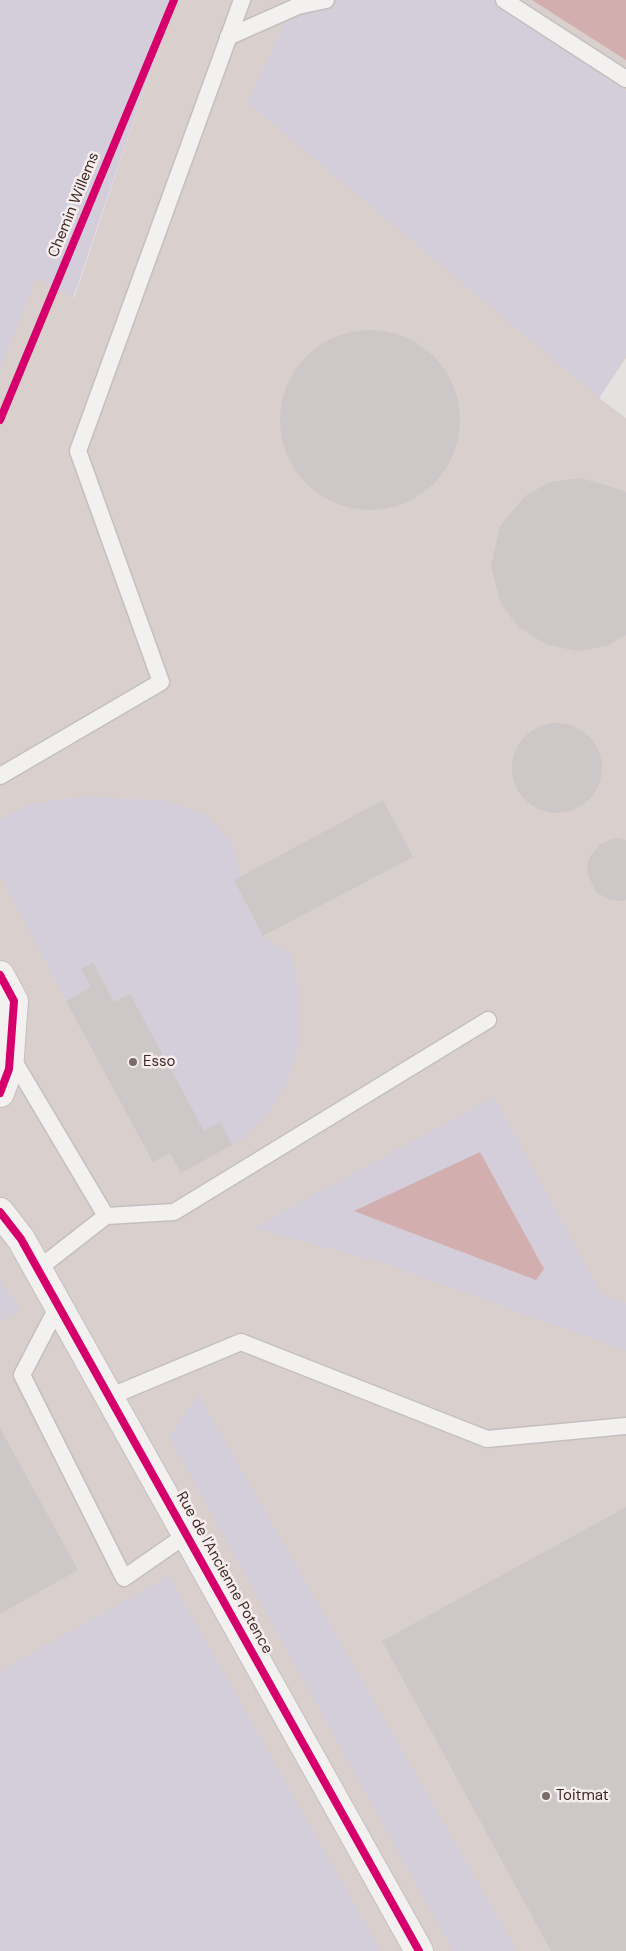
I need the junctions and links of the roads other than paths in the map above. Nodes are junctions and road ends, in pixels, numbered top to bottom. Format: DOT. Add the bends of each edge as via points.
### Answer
graph roads {
  1 [pos="242,0"];
  2 [pos="326,0"];
  3 [pos="504,0"];
  4 [pos="228,37"];
  5 [pos="626,79"];
  6 [pos="0,776"];
  7 [pos="0,975"];
  8 [pos="488,1020"];
  9 [pos="10,1054"];
  10 [pos="0,1093"];
  11 [pos="0,1212"];
  12 [pos="106,1216"];
  13 [pos="38,1269"];
  14 [pos="58,1306"];
  15 [pos="110,1397"];
  16 [pos="626,1426"];
  17 [pos="186,1535"];
  18 [pos="419,1951"];
  1 -- 4 [label="lane"];
  2 -- 4 [label="lane" via="298,6"];
  3 -- 5 [label="lane"];
  4 -- 6 [label="lane" via="78,451 162,682"];
  7 -- 9 [label="street" via="14,1001"];
  8 -- 12 [label="lane" via="174,1212"];
  9 -- 10 [label="street" via="9,1069"];
  9 -- 12 [label="lane"];
  11 -- 13 [label="street, Rue de l'Ancienne Potence"];
  12 -- 13 [label="lane"];
  13 -- 14 [label="street, Rue de l'Ancienne Potence"];
  14 -- 15 [label="street, Rue de l'Ancienne Potence"];
  14 -- 17 [label="lane" via="22,1375 124,1578"];
  15 -- 16 [label="lane" via="241,1342 487,1438"];
  15 -- 17 [label="street, Rue de l'Ancienne Potence"];
  17 -- 18 [label="street, Rue de l'Ancienne Potence"];
}
